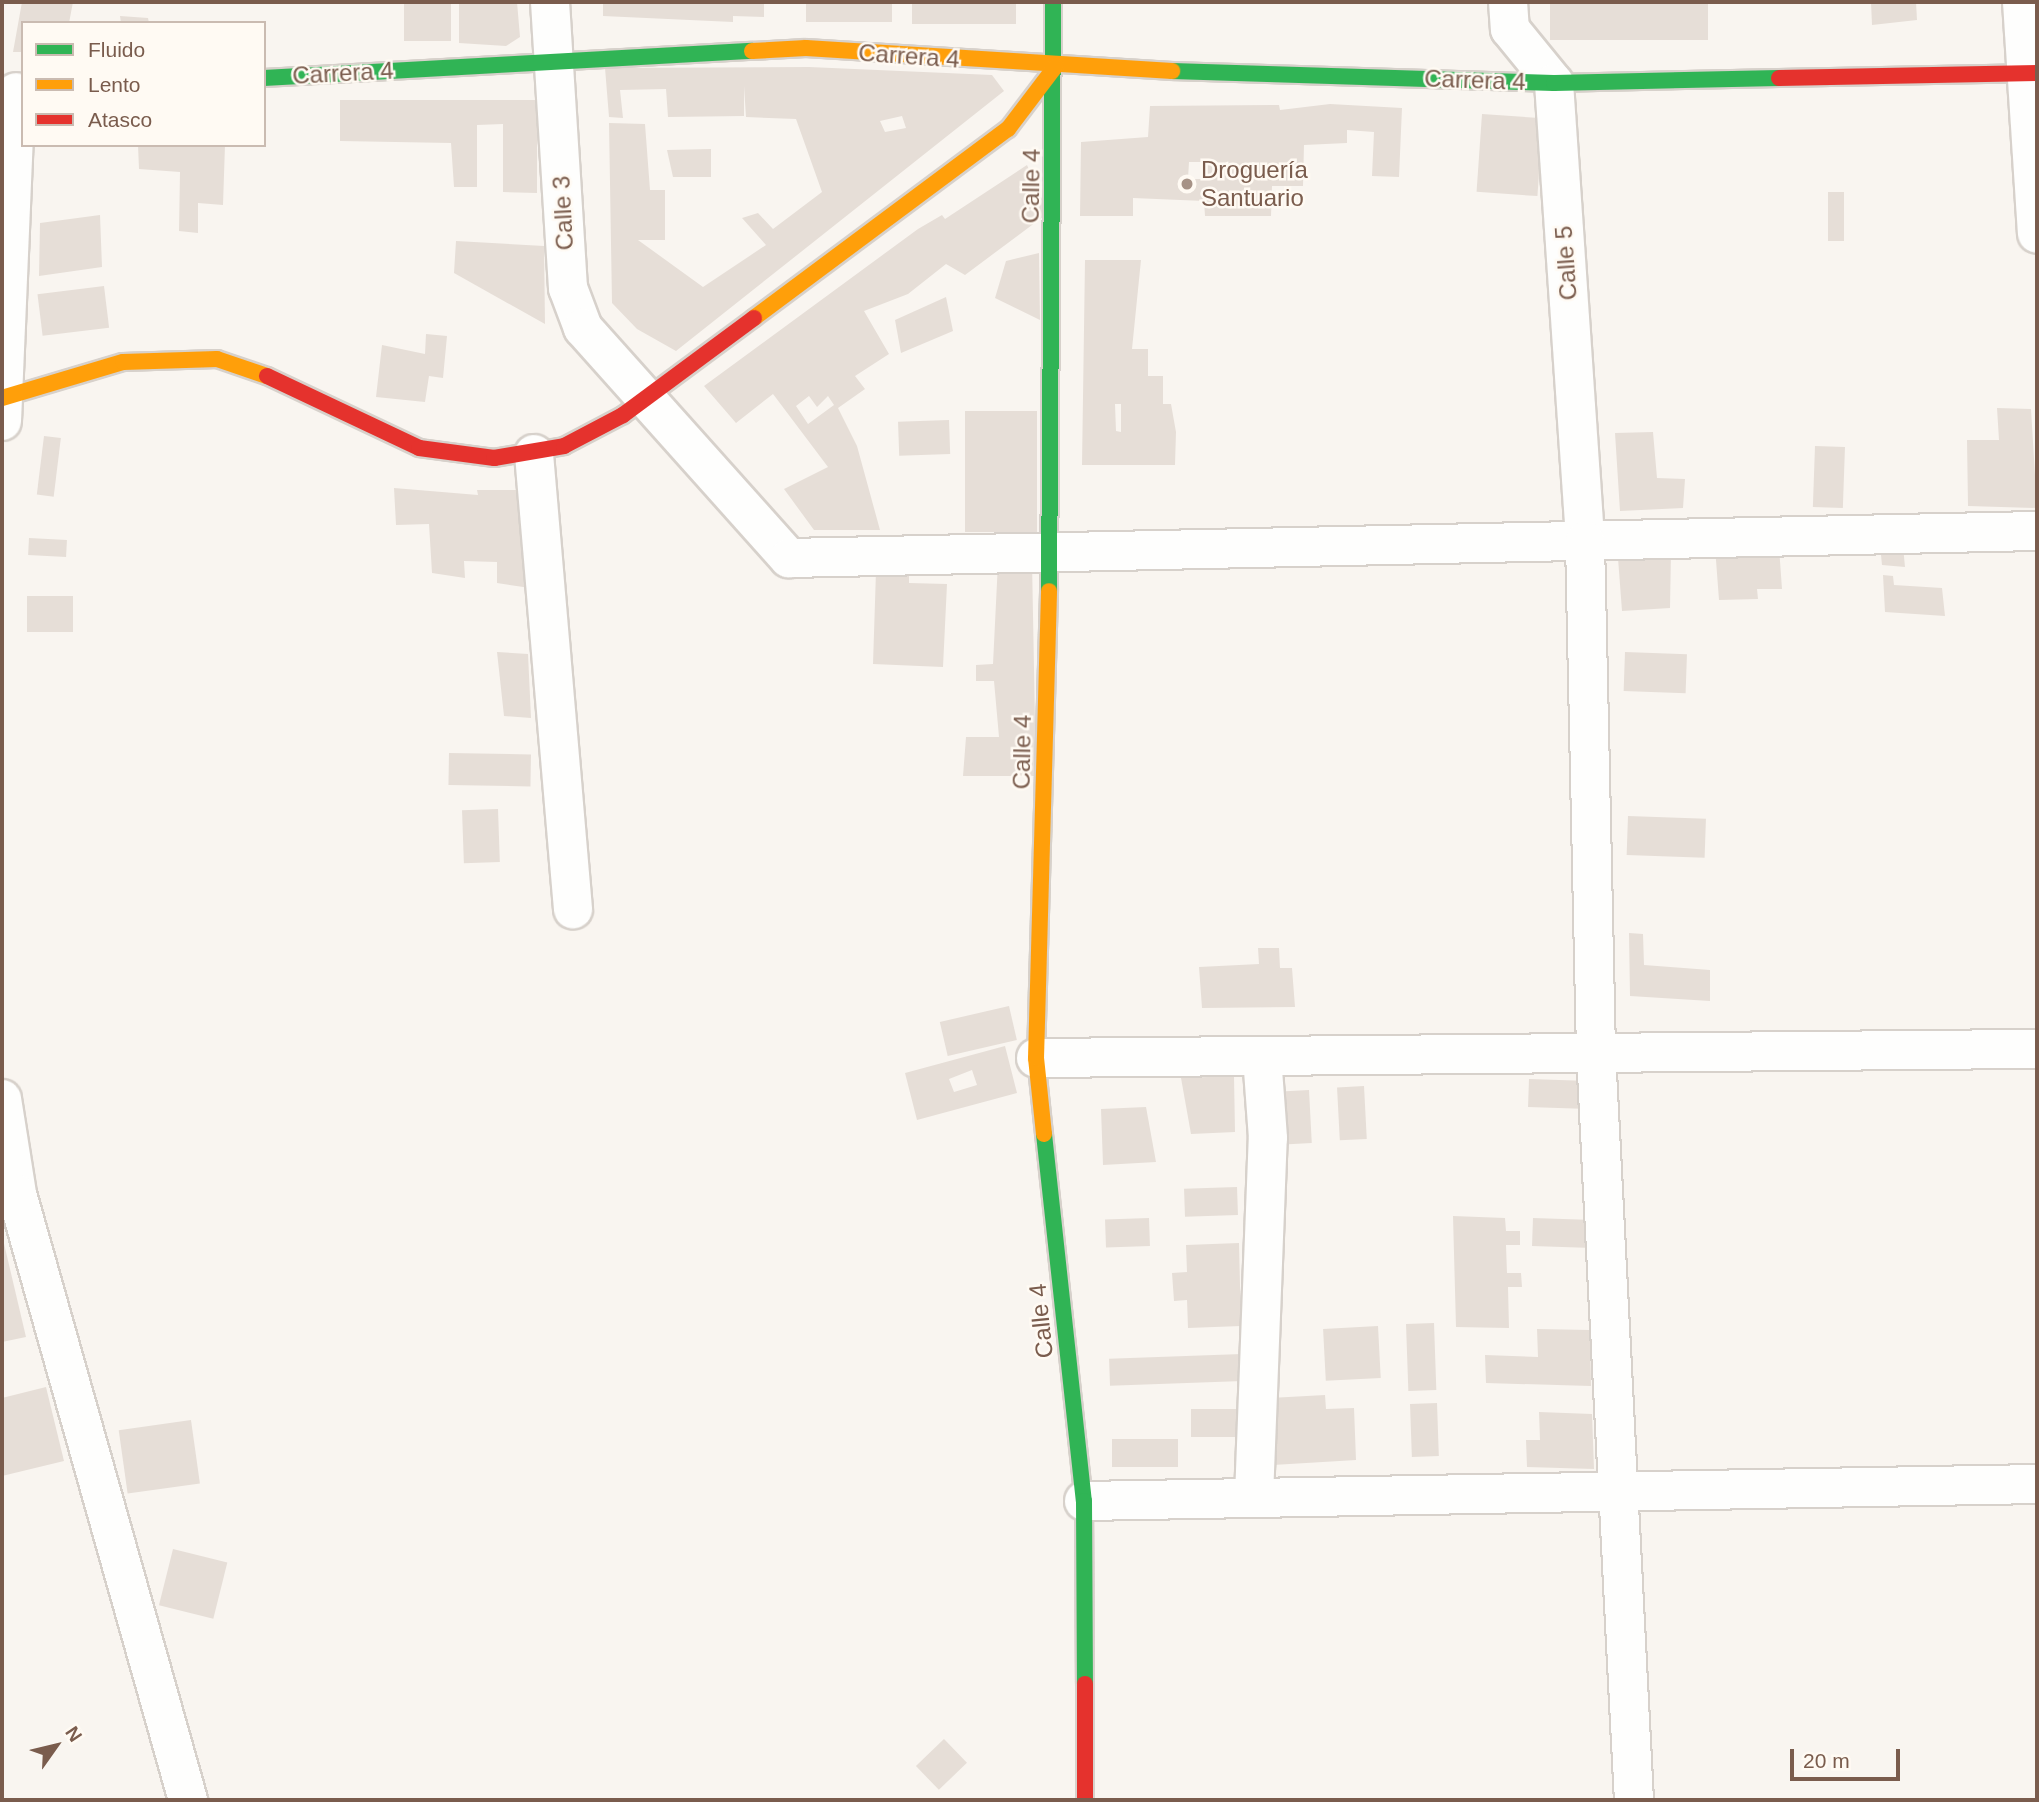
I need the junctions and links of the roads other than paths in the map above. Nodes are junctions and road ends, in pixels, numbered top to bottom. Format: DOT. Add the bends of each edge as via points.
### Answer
graph roads {
  1 [pos="550,2"];
  2 [pos="1053,2"];
  3 [pos="1508,2"];
  4 [pos="2022,2"];
  5 [pos="554,61"];
  6 [pos="1055,66"];
  7 [pos="2033,74"];
  8 [pos="266,78"];
  9 [pos="1554,83"];
  10 [pos="13,92"];
  11 [pos="2037,234"];
  12 [pos="645,397"];
  13 [pos="3,406"];
  14 [pos="534,454"];
  15 [pos="2037,531"];
  16 [pos="1585,541"];
  17 [pos="1050,553"];
  18 [pos="573,909"];
  19 [pos="2037,1049"];
  20 [pos="1596,1053"];
  21 [pos="1262,1056"];
  22 [pos="1037,1058"];
  23 [pos="2,1099"];
  24 [pos="2037,1484"];
  25 [pos="1614,1490"];
  26 [pos="1254,1497"];
  27 [pos="1084,1501"];
  28 [pos="188,1800"];
  29 [pos="1086,1800"];
  30 [pos="1634,1800"];
  1 -- 5 [label="street, Calle 3"];
  2 -- 6 [label="street, Calle 4"];
  3 -- 9 [label="street" via="1510,29"];
  4 -- 7 [label="street"];
  5 -- 6 [label="street, Carrera 4" via="806,48"];
  5 -- 8 [label="street, Carrera 4"];
  5 -- 12 [label="street, Calle 3" via="568,288 583,328"];
  6 -- 9 [label="street, Carrera 4"];
  6 -- 12 [label="street" via="1008,129"];
  6 -- 17 [label="street, Calle 4"];
  7 -- 9 [label="street, Carrera 4"];
  7 -- 11 [label="street"];
  9 -- 16 [label="street, Calle 5"];
  10 -- 13 [label="street"];
  12 -- 14 [label="street" via="596,432"];
  12 -- 17 [label="street, Calle 3" via="789,558"];
  13 -- 14 [label="street" via="123,362 217,359 244,365 419,447 464,457"];
  14 -- 18 [label="street"];
  15 -- 16 [label="street, Calle 3"];
  16 -- 17 [label="street, Calle 3"];
  16 -- 20 [label="street, Calle 5"];
  17 -- 22 [label="street, Calle 4"];
  19 -- 20 [label="street"];
  20 -- 21 [label="street"];
  20 -- 25 [label="street, Calle 5"];
  21 -- 22 [label="street"];
  21 -- 26 [label="street" via="1268,1138"];
  22 -- 27 [label="street, Calle 4"];
  23 -- 28 [label="street" via="17,1194"];
  24 -- 25 [label="street"];
  25 -- 26 [label="street"];
  25 -- 30 [label="street, Calle 5"];
  26 -- 27 [label="street"];
  27 -- 29 [label="street, Calle 4"];
}
